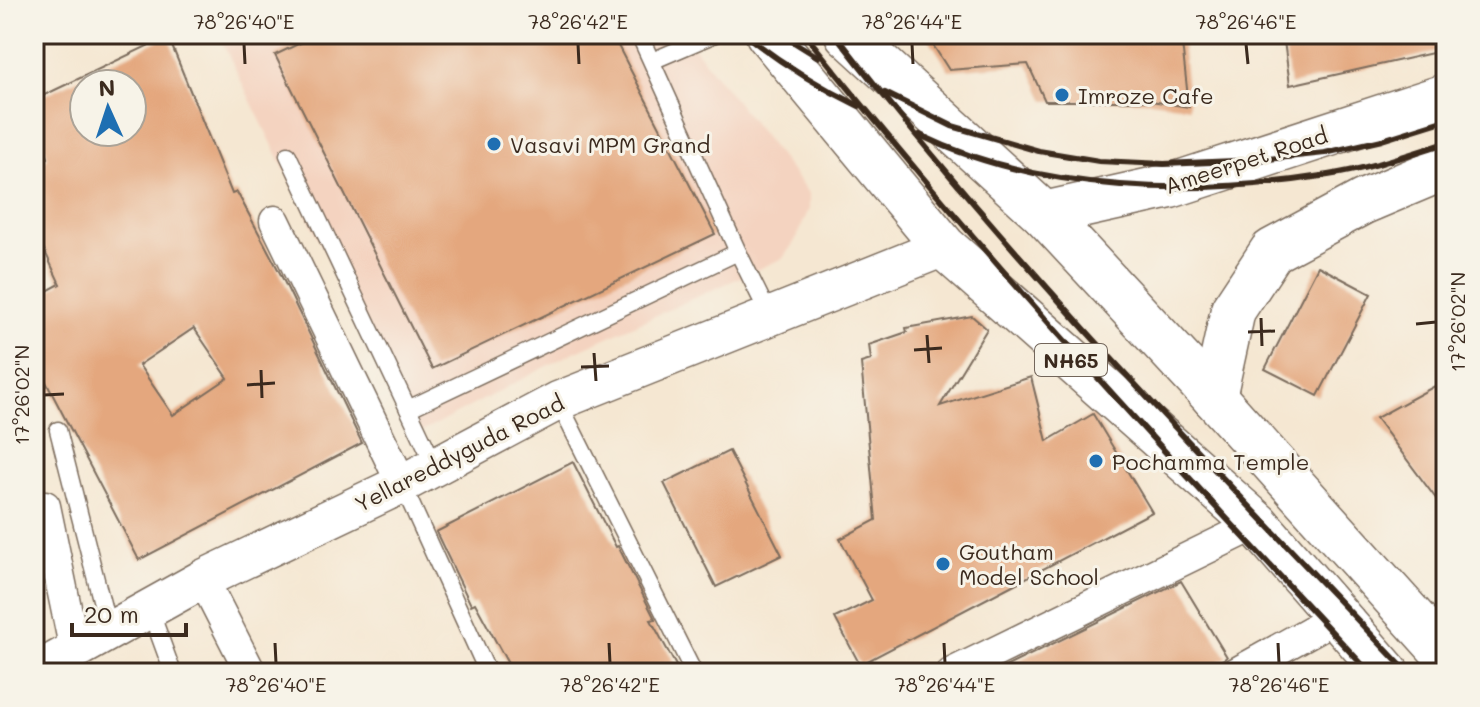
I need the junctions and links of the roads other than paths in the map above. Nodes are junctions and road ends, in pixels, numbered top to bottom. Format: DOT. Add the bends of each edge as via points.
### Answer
graph roads {
  1 [pos="639,34"];
  2 [pos="715,34"];
  3 [pos="768,34"];
  4 [pos="847,34"];
  5 [pos="652,61"];
  6 [pos="1446,96"];
  7 [pos="288,155"];
  8 [pos="1446,167"];
  9 [pos="1044,214"];
  10 [pos="275,221"];
  11 [pos="944,247"];
  12 [pos="738,252"];
  13 [pos="770,317"];
  14 [pos="1214,397"];
  15 [pos="558,401"];
  16 [pos="408,409"];
  17 [pos="58,430"];
  18 [pos="418,475"];
  19 [pos="45,506"];
  20 [pos="1257,524"];
  21 [pos="203,579"];
  22 [pos="150,610"];
  23 [pos="1338,616"];
  24 [pos="109,633"];
  25 [pos="75,651"];
  26 [pos="1446,655"];
  27 [pos="34,673"];
  28 [pos="173,673"];
  29 [pos="251,673"];
  30 [pos="488,673"];
  31 [pos="694,673"];
  32 [pos="952,673"];
  33 [pos="1236,673"];
  34 [pos="1387,673"];
  1 -- 5 [label="lane"];
  2 -- 5 [label="lane"];
  3 -- 11 [label="main road, NH65"];
  4 -- 9 [label="main road"];
  5 -- 12 [label="lane"];
  6 -- 9 [label="main road, Ameerpet Road" via="1170,186"];
  7 -- 16 [label="lane"];
  8 -- 14 [label="main road" via="1363,202 1272,251 1233,310"];
  9 -- 14 [label="main road"];
  10 -- 18 [label="street"];
  11 -- 13 [label="street, Yellareddyguda Road"];
  11 -- 20 [label="main road, NH65"];
  12 -- 13 [label="lane"];
  12 -- 16 [label="lane"];
  13 -- 15 [label="street, Yellareddyguda Road"];
  14 -- 26 [label="main road"];
  15 -- 18 [label="street, Yellareddyguda Road"];
  15 -- 31 [label="lane"];
  16 -- 18 [label="lane"];
  17 -- 24 [label="lane"];
  18 -- 21 [label="street, Yellareddyguda Road"];
  18 -- 30 [label="lane"];
  19 -- 25 [label="street"];
  20 -- 23 [label="main road, NH65"];
  20 -- 32 [label="street"];
  21 -- 22 [label="street, Yellareddyguda Road"];
  21 -- 29 [label="street"];
  22 -- 24 [label="street, Yellareddyguda Road"];
  22 -- 28 [label="lane"];
  23 -- 33 [label="street"];
  23 -- 34 [label="main road, NH65"];
  24 -- 25 [label="street, Yellareddyguda Road"];
  25 -- 27 [label="street, Yellareddyguda Road"];
}
